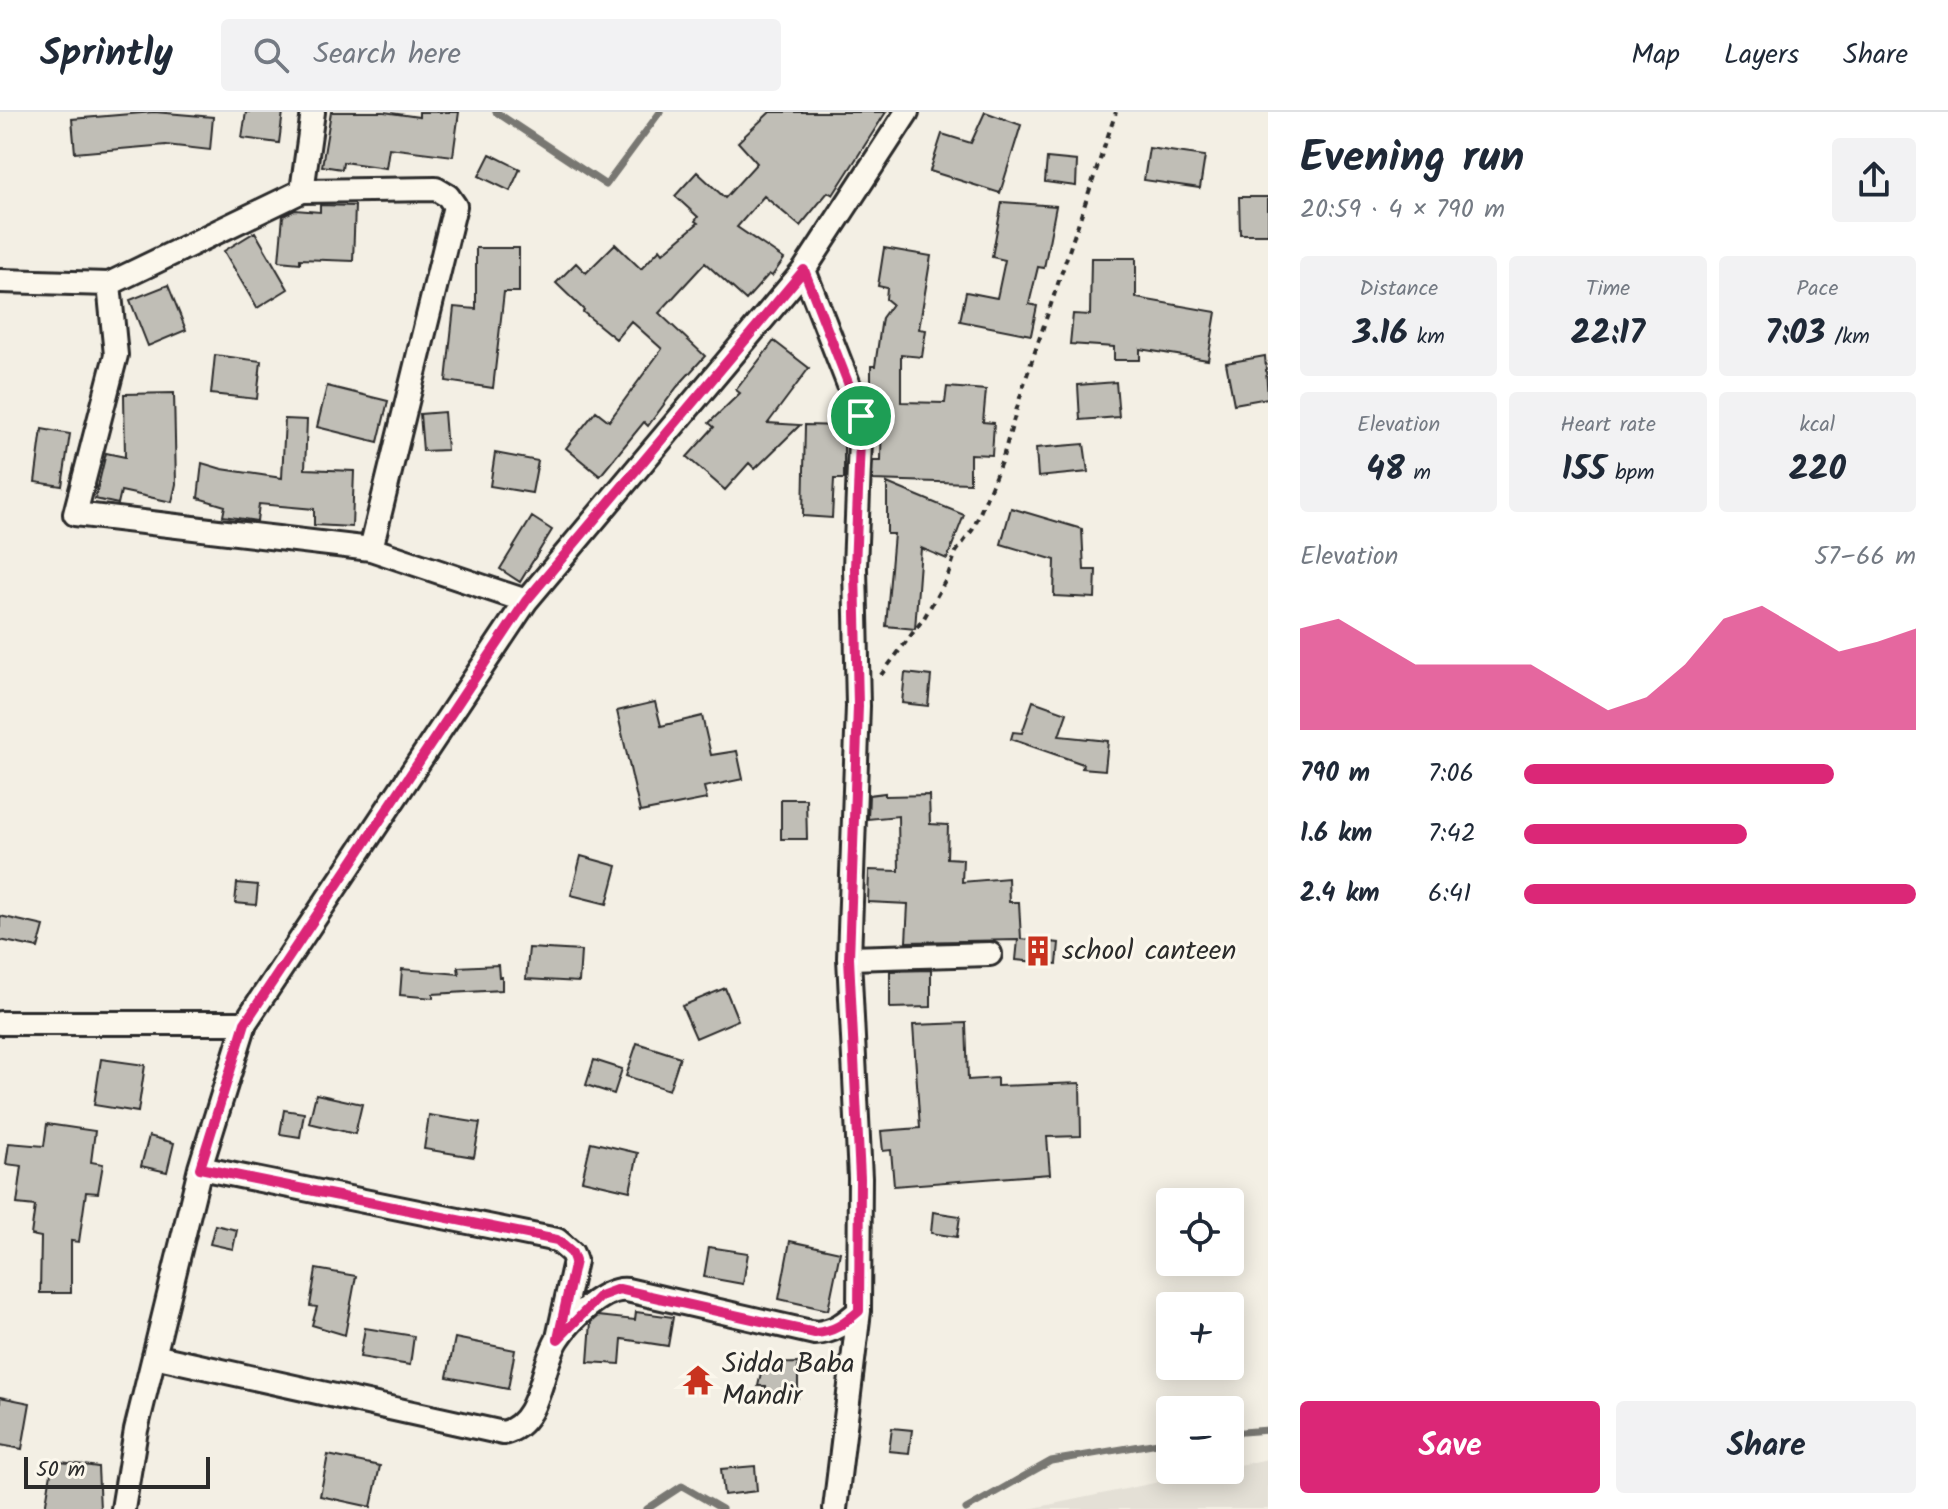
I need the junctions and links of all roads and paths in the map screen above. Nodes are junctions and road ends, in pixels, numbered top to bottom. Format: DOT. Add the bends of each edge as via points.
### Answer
graph roads {
  1 [pos="313,112"];
  2 [pos="907,112"];
  3 [pos="1116,112"];
  4 [pos="302,191"];
  5 [pos="804,270"];
  6 [pos="0,281"];
  7 [pos="109,284"];
  8 [pos="371,549"];
  9 [pos="526,601"];
  10 [pos="858,706"];
  11 [pos="990,954"];
  12 [pos="849,958"];
  13 [pos="0,1023"];
  14 [pos="245,1023"];
  15 [pos="200,1168"];
  16 [pos="859,1311"];
  17 [pos="558,1339"];
  18 [pos="154,1356"];
  19 [pos="123,1509"];
  20 [pos="835,1509"];
  1 -- 4 [label="street"];
  2 -- 5 [label="street"];
  3 -- 10 [label="path" via="1003,457 973,529 924,618"];
  4 -- 7 [label="street"];
  4 -- 8 [label="street" via="436,189 455,206"];
  5 -- 9 [label="street"];
  5 -- 10 [label="street" via="861,416 855,568"];
  6 -- 7 [label="street"];
  7 -- 8 [label="street" via="116,355 75,514"];
  8 -- 9 [label="street"];
  9 -- 14 [label="street"];
  10 -- 12 [label="street"];
  11 -- 12 [label="street"];
  12 -- 16 [label="street" via="860,1178"];
  13 -- 14 [label="street"];
  14 -- 15 [label="street"];
  15 -- 17 [label="street" via="557,1240 575,1261"];
  15 -- 18 [label="street"];
  16 -- 17 [label="street" via="841,1326 815,1333 619,1289 600,1296"];
  16 -- 20 [label="street"];
  17 -- 18 [label="street" via="528,1415 503,1433"];
  18 -- 19 [label="street"];
}
